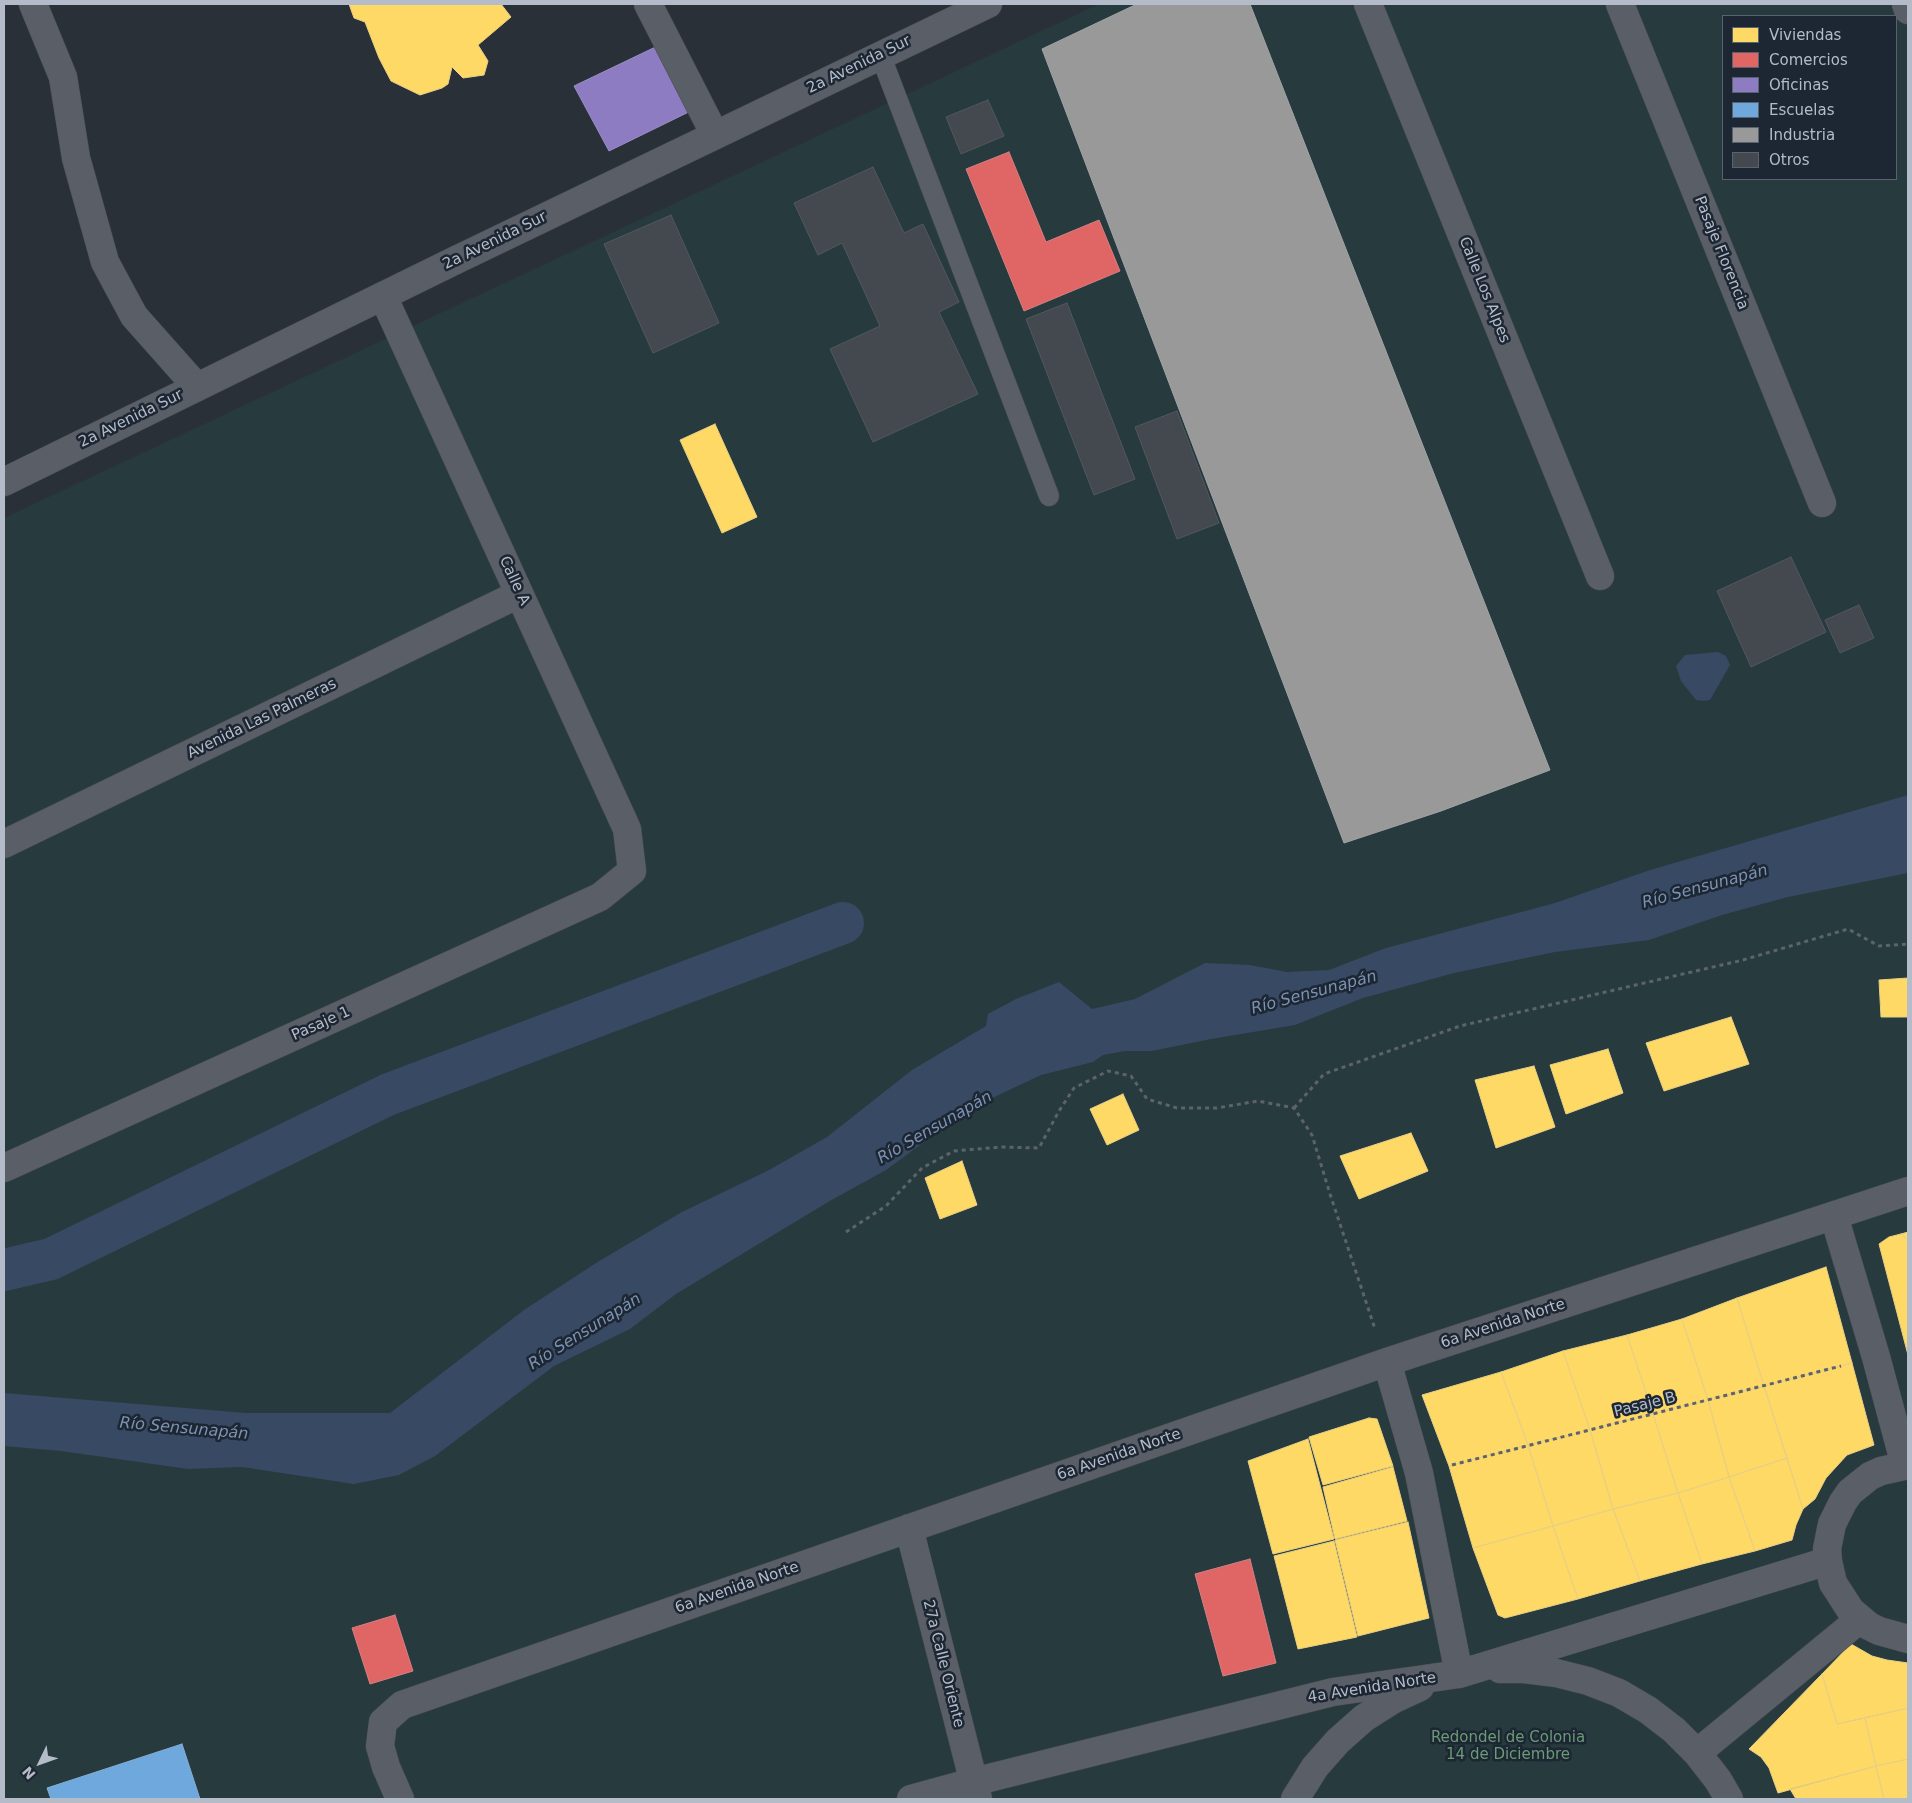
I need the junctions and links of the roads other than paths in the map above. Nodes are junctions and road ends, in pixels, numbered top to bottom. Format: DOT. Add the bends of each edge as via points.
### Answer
graph roads {
  1 [pos="33,4"];
  2 [pos="648,4"];
  3 [pos="988,4"];
  4 [pos="1368,4"];
  5 [pos="1620,4"];
  6 [pos="1906,4"];
  7 [pos="1908,10"];
  8 [pos="880,54"];
  9 [pos="715,135"];
  10 [pos="383,296"];
  11 [pos="197,387"];
  12 [pos="4,482"];
  13 [pos="1049,496"];
  14 [pos="1822,503"];
  15 [pos="1600,576"];
  16 [pos="519,594"];
  17 [pos="4,844"];
  18 [pos="632,871"];
  19 [pos="4,1168"];
  20 [pos="1908,1191"];
  21 [pos="1834,1216"];
  22 [pos="1387,1362"];
  23 [pos="1907,1465"];
  24 [pos="909,1528"];
  25 [pos="1828,1561"];
  26 [pos="1860,1619"];
  27 [pos="1908,1638"];
  28 [pos="1458,1674"];
  29 [pos="1697,1753"];
  30 [pos="976,1790"];
  31 [pos="400,1799"];
  32 [pos="911,1799"];
  33 [pos="1296,1799"];
  34 [pos="1729,1799"];
  1 -- 11 [label="street" via="63,77 76,158 105,262 134,316"];
  2 -- 9 [label="street"];
  3 -- 8 [label="street, 2a Avenida Sur"];
  4 -- 15 [label="street, Calle Los Alpes"];
  5 -- 14 [label="street, Pasaje Florencia"];
  6 -- 7 [label="street"];
  8 -- 9 [label="street, 2a Avenida Sur"];
  8 -- 13 [label="lane"];
  9 -- 10 [label="street, 2a Avenida Sur"];
  10 -- 11 [label="street, 2a Avenida Sur"];
  10 -- 16 [label="street, Calle A"];
  11 -- 12 [label="street, 2a Avenida Sur"];
  16 -- 17 [label="street, Avenida Las Palmeras"];
  16 -- 18 [label="street, Calle A" via="627,829"];
  18 -- 19 [label="street, Pasaje 1" via="600,897"];
  20 -- 21 [label="street, 6a Avenida Norte"];
  21 -- 22 [label="street, 6a Avenida Norte"];
  21 -- 23 [label="street"];
  22 -- 24 [label="street, 6a Avenida Norte"];
  22 -- 28 [label="street" via="1419,1473"];
  23 -- 25 [label="street" via="1870,1476 1850,1492 1830,1530"];
  24 -- 30 [label="street, 27a Calle Oriente"];
  24 -- 31 [label="street, 6a Avenida Norte" via="402,1705 382,1722 380,1746"];
  25 -- 26 [label="street" via="1838,1593"];
  25 -- 28 [label="street, 4a Avenida Norte"];
  26 -- 27 [label="street" via="1879,1631"];
  26 -- 29 [label="street"];
  28 -- 29 [label="street" via="1524,1669 1588,1681 1619,1693 1648,1710"];
  28 -- 30 [label="street, 4a Avenida Norte" via="1333,1692"];
  28 -- 33 [label="street" via="1394,1699 1364,1718 1315,1767"];
  29 -- 34 [label="street"];
  30 -- 32 [label="street, 4a Avenida Norte"];
}
